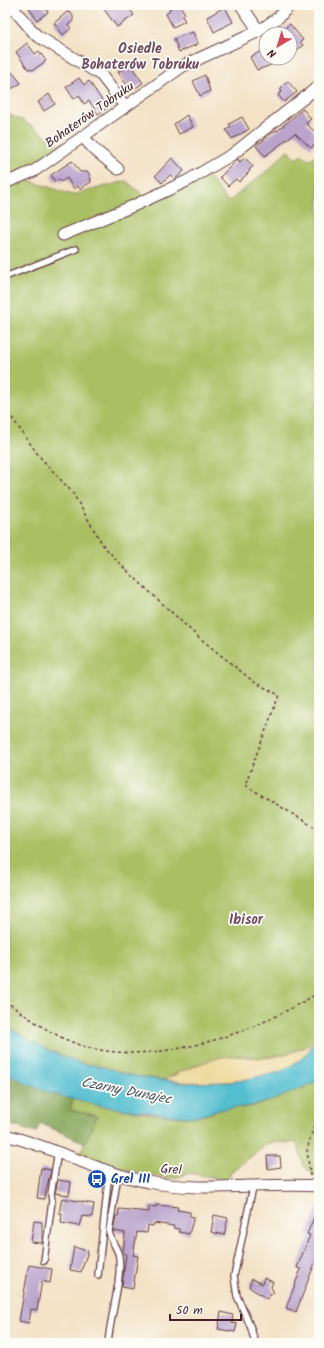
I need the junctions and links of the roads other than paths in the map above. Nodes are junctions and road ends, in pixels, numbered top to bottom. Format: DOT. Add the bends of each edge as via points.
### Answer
graph roads {
  1 [pos="241,5"];
  2 [pos="290,5"];
  3 [pos="10,8"];
  4 [pos="266,26"];
  5 [pos="258,30"];
  6 [pos="258,31"];
  7 [pos="319,86"];
  8 [pos="125,106"];
  9 [pos="83,137"];
  10 [pos="118,169"];
  11 [pos="5,183"];
  12 [pos="63,235"];
  13 [pos="76,249"];
  14 [pos="5,277"];
  15 [pos="5,1135"];
  16 [pos="58,1151"];
  17 [pos="114,1173"];
  18 [pos="316,1186"];
  19 [pos="253,1187"];
  20 [pos="44,1261"];
  21 [pos="98,1275"];
  22 [pos="108,1343"];
  23 [pos="255,1343"];
  1 -- 5 [label="street"];
  2 -- 4 [label="street, Bohaterów Tobruku" via="280,17"];
  3 -- 8 [label="street" via="36,36 101,75"];
  6 -- 8 [label="street, Bohaterów Tobruku" via="183,66"];
  7 -- 12 [label="street" via="233,154 187,181"];
  8 -- 9 [label="street, Bohaterów Tobruku"];
  9 -- 10 [label="street"];
  9 -- 11 [label="street, Bohaterów Tobruku" via="34,171"];
  13 -- 14 [label="lane"];
  15 -- 16 [label="street, Grel"];
  16 -- 17 [label="street, Grel"];
  16 -- 20 [label="lane"];
  17 -- 19 [label="street, Grel" via="151,1183"];
  17 -- 21 [label="lane"];
  17 -- 22 [label="lane" via="109,1231 110,1239 120,1255 119,1278"];
  18 -- 19 [label="street, Grel"];
  19 -- 23 [label="lane" via="234,1276 237,1296"];
}
